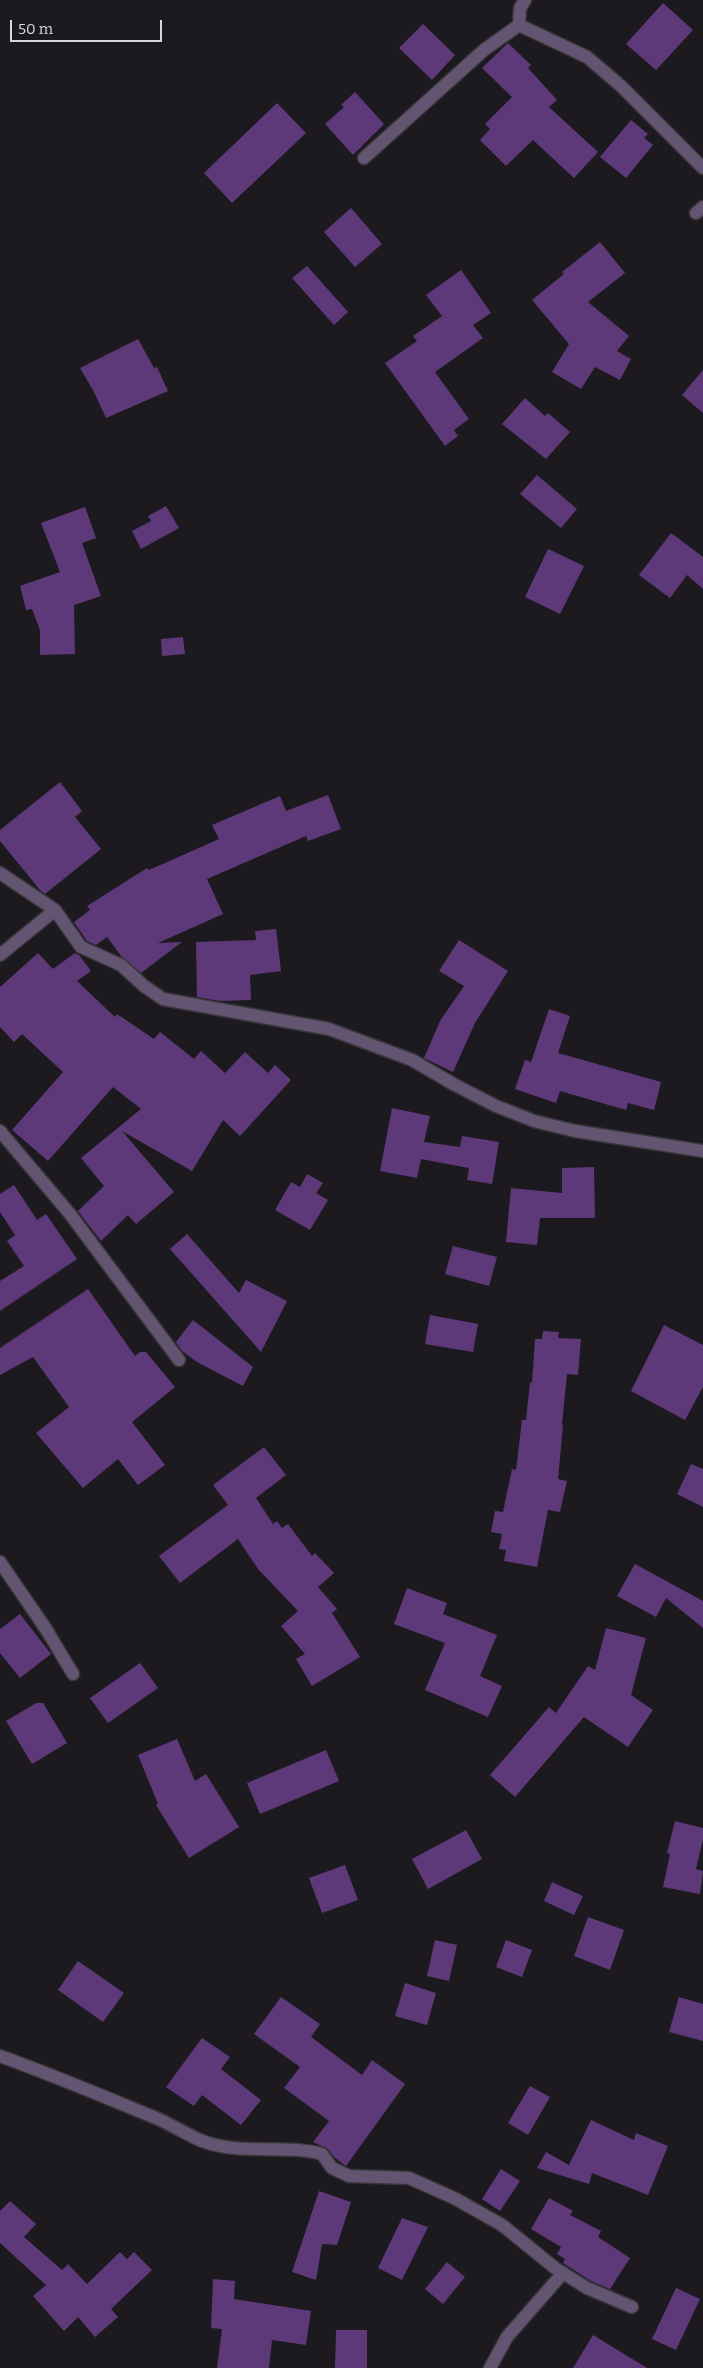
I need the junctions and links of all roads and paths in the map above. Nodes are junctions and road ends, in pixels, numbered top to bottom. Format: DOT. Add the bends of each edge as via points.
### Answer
graph roads {
  1 [pos="525,0"];
  2 [pos="519,25"];
  3 [pos="364,158"];
  4 [pos="703,168"];
  5 [pos="0,873"];
  6 [pos="55,910"];
  7 [pos="0,955"];
  8 [pos="0,1131"];
  9 [pos="703,1151"];
  10 [pos="179,1360"];
  11 [pos="0,1562"];
  12 [pos="73,1674"];
  13 [pos="0,2056"];
  14 [pos="563,2273"];
  15 [pos="632,2307"];
  16 [pos="490,2368"];
  1 -- 2 [label="street" via="520,8"];
  2 -- 3 [label="street" via="484,50"];
  2 -- 4 [label="street" via="587,57 621,86"];
  5 -- 6 [label="street"];
  6 -- 7 [label="street"];
  6 -- 9 [label="street" via="81,947 121,965 164,999 329,1029 412,1060 455,1086 534,1121 575,1131"];
  8 -- 10 [label="street" via="70,1214"];
  11 -- 12 [label="street"];
  13 -- 14 [label="street" via="116,2101 204,2142 225,2147 304,2149 322,2154 332,2168 349,2176 409,2178 502,2225"];
  14 -- 15 [label="street" via="587,2288"];
  14 -- 16 [label="street" via="507,2337"];
}
